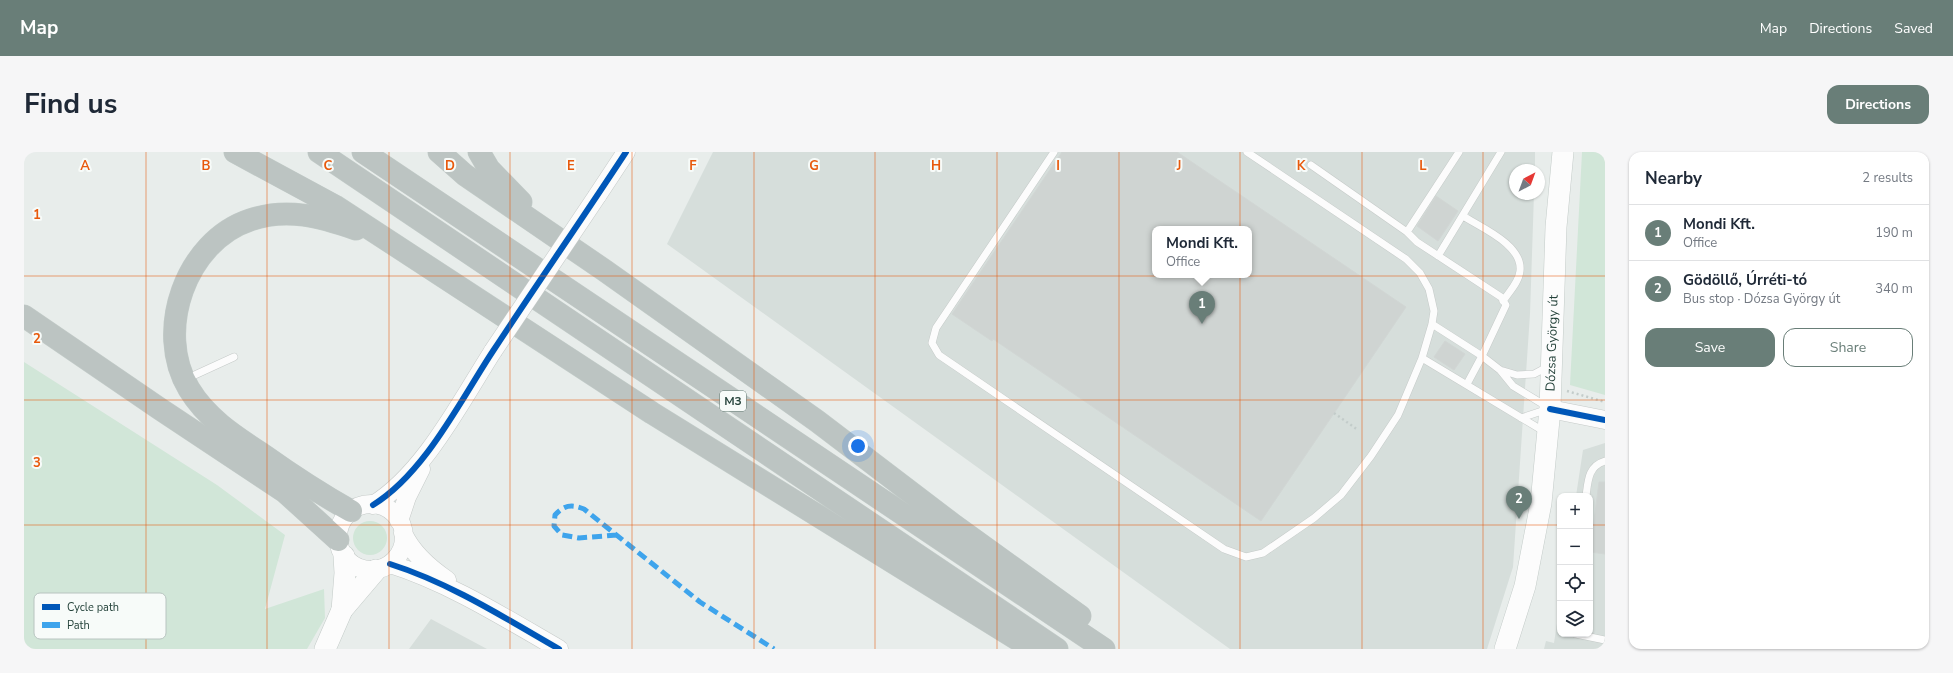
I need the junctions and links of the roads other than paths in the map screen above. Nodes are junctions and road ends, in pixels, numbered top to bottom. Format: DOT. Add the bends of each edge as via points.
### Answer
graph roads {
  1 [pos="235,152"];
  2 [pos="319,152"];
  3 [pos="363,152"];
  4 [pos="439,152"];
  5 [pos="479,152"];
  6 [pos="626,152"];
  7 [pos="1054,152"];
  8 [pos="1247,152"];
  9 [pos="1459,152"];
  10 [pos="1501,152"];
  11 [pos="1563,152"];
  12 [pos="1311,165"];
  13 [pos="1463,216"];
  14 [pos="1407,232"];
  15 [pos="384,238"];
  16 [pos="1438,256"];
  17 [pos="604,270"];
  18 [pos="1503,301"];
  19 [pos="24,316"];
  20 [pos="1432,324"];
  21 [pos="1482,356"];
  22 [pos="234,357"];
  23 [pos="1422,358"];
  24 [pos="1551,365"];
  25 [pos="1500,370"];
  26 [pos="184,380"];
  27 [pos="1467,384"];
  28 [pos="1550,409"];
  29 [pos="1521,418"];
  30 [pos="1605,420"];
  31 [pos="1548,434"];
  32 [pos="428,452"];
  33 [pos="1605,461"];
  34 [pos="1586,493"];
  35 [pos="373,505"];
  36 [pos="352,511"];
  37 [pos="401,527"];
  38 [pos="341,548"];
  39 [pos="383,567"];
  40 [pos="342,610"];
  41 [pos="494,612"];
  42 [pos="1590,637"];
  43 [pos="1605,640"];
  44 [pos="325,649"];
  45 [pos="559,649"];
  46 [pos="1033,649"];
  47 [pos="1057,649"];
  48 [pos="1104,649"];
  49 [pos="1120,649"];
  50 [pos="1505,649"];
  1 -- 15 [label="highway" via="335,206"];
  2 -- 47 [label="highway, M3"];
  3 -- 48 [label="highway, M3"];
  4 -- 17 [label="highway" via="465,175"];
  5 -- 17 [label="highway" via="489,170 519,200"];
  6 -- 32 [label="street, bridge"];
  7 -- 23 [label="lane" via="936,328 932,343 939,355 1224,549 1246,557 1263,553 1314,518 1341,495 1398,415"];
  8 -- 20 [label="lane" via="1406,259 1420,273 1429,289 1434,311"];
  9 -- 14 [label="lane"];
  10 -- 13 [label="lane"];
  11 -- 24 [label="main road, Dózsa György út" via="1556,227"];
  12 -- 14 [label="lane"];
  13 -- 16 [label="lane"];
  13 -- 18 [label="lane" via="1508,244 1518,257 1520,272 1517,281"];
  14 -- 16 [label="lane"];
  15 -- 26 [label="highway" via="320,217 295,213 264,216 231,229 202,254 182,291 175,328 177,360"];
  15 -- 46 [label="highway" via="652,413"];
  16 -- 18 [label="lane" via="1501,297"];
  17 -- 49 [label="highway" via="817,421 951,523 1075,612"];
  18 -- 21 [label="lane" via="1506,305"];
  19 -- 38 [label="highway" via="285,492"];
  20 -- 21 [label="lane"];
  20 -- 23 [label="lane"];
  21 -- 25 [label="lane"];
  21 -- 27 [label="lane"];
  22 -- 26 [label="lane"];
  23 -- 27 [label="lane"];
  24 -- 25 [label="lane" via="1534,374 1517,375"];
  24 -- 28 [label="main road, Dózsa György út"];
  25 -- 28 [label="lane" via="1514,386"];
  26 -- 36 [label="highway" via="198,403 229,432 316,491"];
  27 -- 29 [label="lane"];
  28 -- 29 [label="lane"];
  28 -- 30 [label="street"];
  28 -- 31 [label="main road, Dózsa György út"];
  29 -- 31 [label="lane"];
  31 -- 50 [label="main road, Dózsa György út" via="1541,503 1525,586"];
  32 -- 35 [label="street" via="403,480"];
  32 -- 37 [label="street" via="407,497"];
  33 -- 34 [label="lane" via="1594,466 1589,476"];
  35 -- 36 [label="street" via="358,507"];
  35 -- 37 [label="street" via="388,510"];
  36 -- 38 [label="street" via="341,523"];
  37 -- 39 [label="street" via="403,540 399,553"];
  37 -- 41 [label="street" via="408,543 418,556 436,572"];
  38 -- 39 [label="street" via="357,567"];
  38 -- 40 [label="main road" via="345,573"];
  39 -- 40 [label="main road"];
  39 -- 41 [label="street" via="432,580"];
  40 -- 44 [label="main road"];
  41 -- 45 [label="street"];
  42 -- 43 [label="lane"];
}
